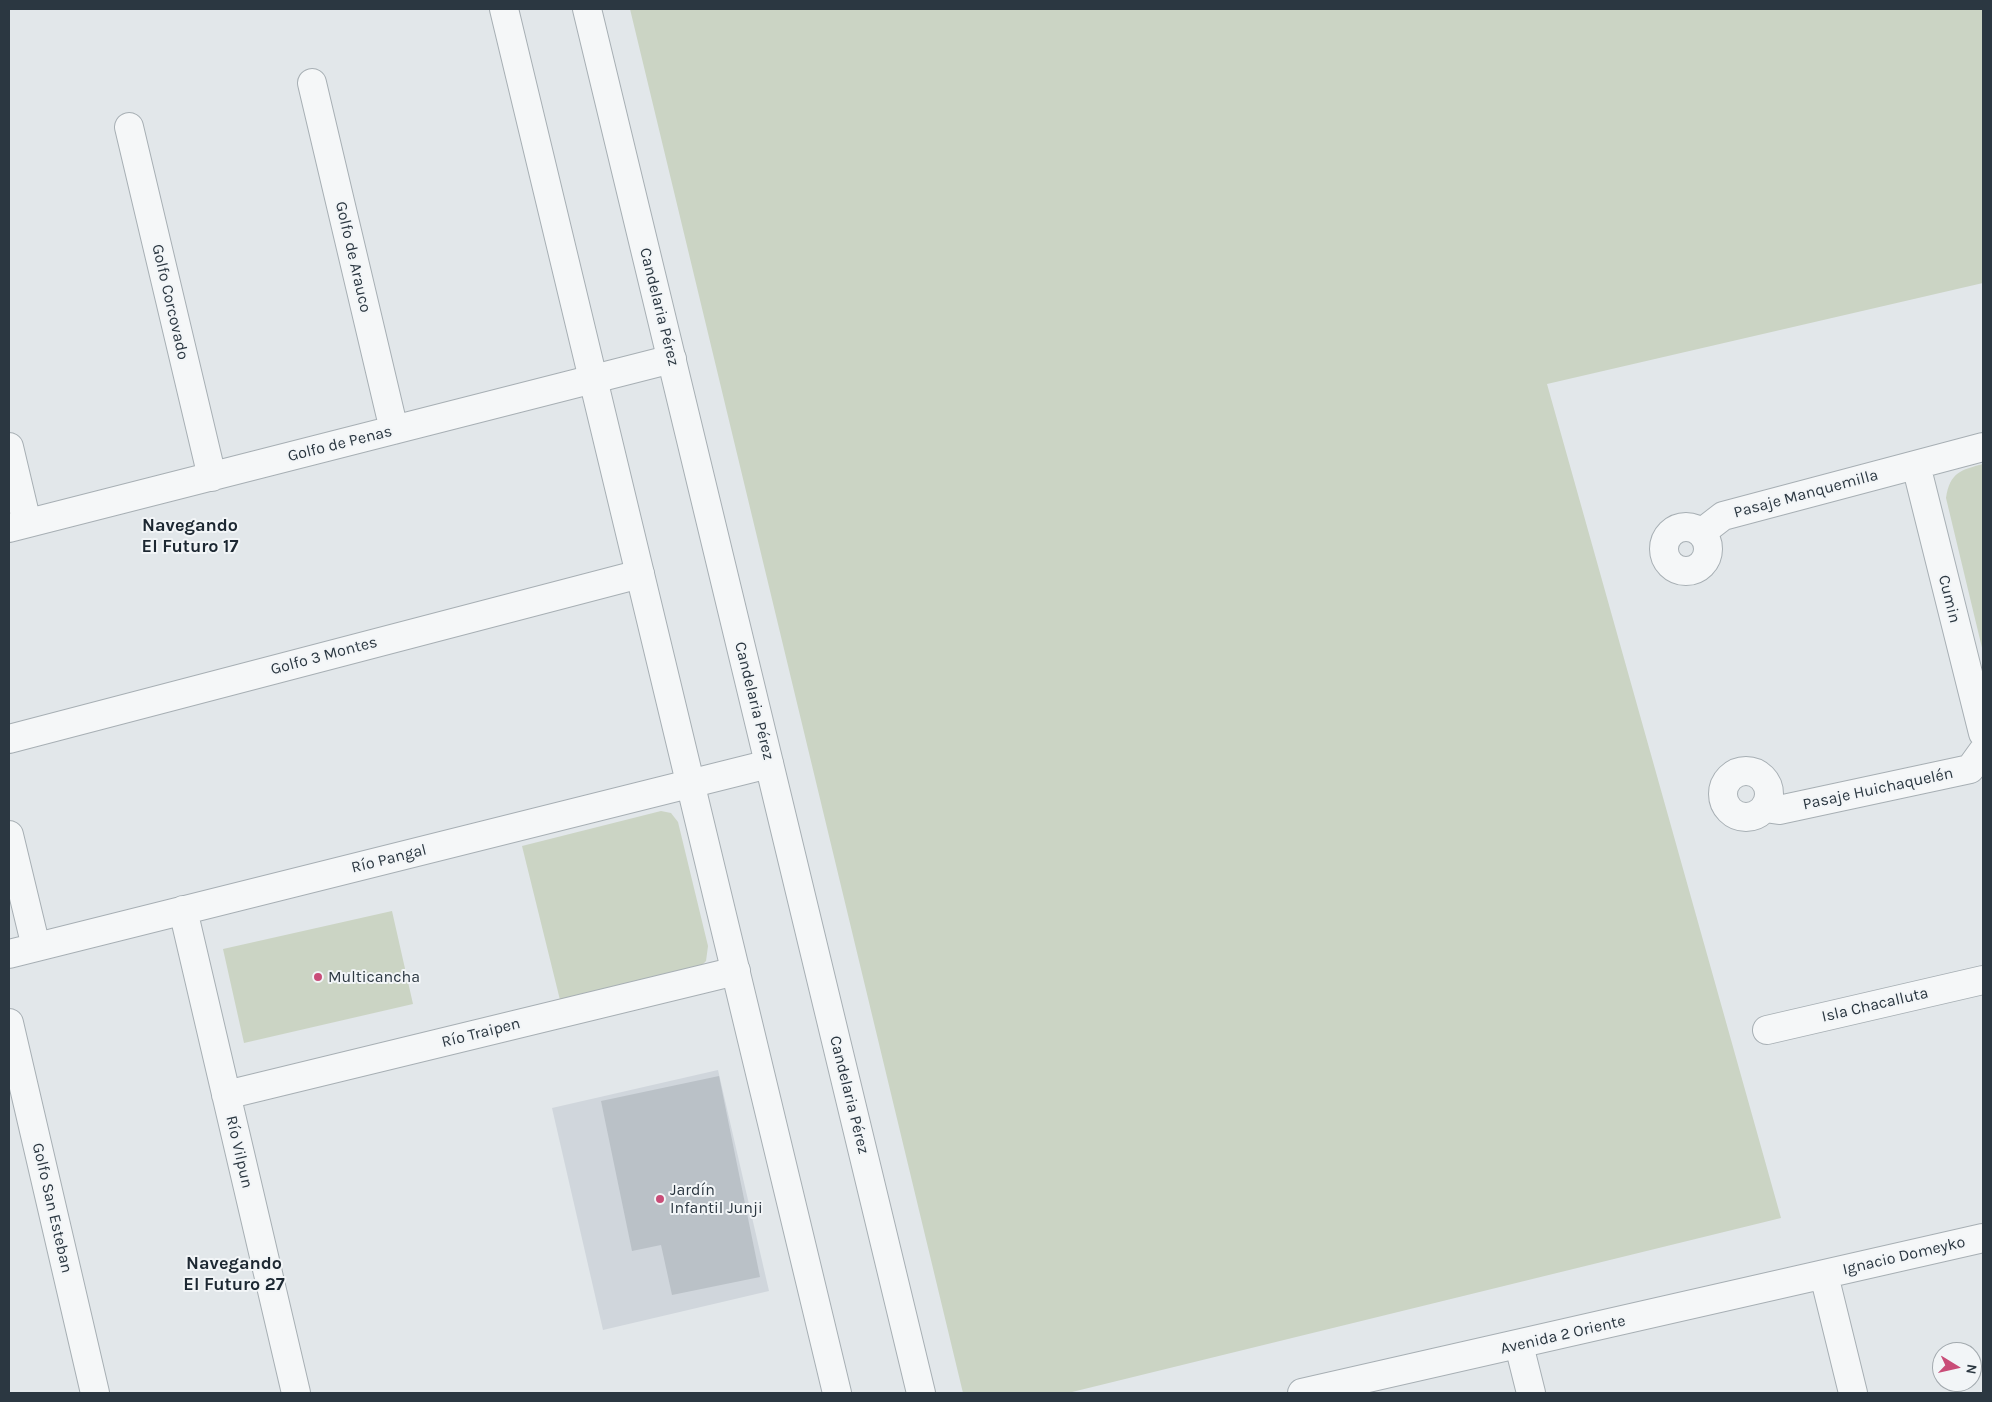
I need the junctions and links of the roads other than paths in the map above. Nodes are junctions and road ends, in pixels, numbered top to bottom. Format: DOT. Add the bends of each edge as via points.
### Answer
graph roads {
  1 [pos="504,9"];
  2 [pos="587,9"];
  3 [pos="312,83"];
  4 [pos="129,127"];
  5 [pos="672,359"];
  6 [pos="593,379"];
  7 [pos="394,430"];
  8 [pos="9,447"];
  9 [pos="1983,447"];
  10 [pos="1916,465"];
  11 [pos="212,477"];
  12 [pos="18,526"];
  13 [pos="1701,532"];
  14 [pos="640,574"];
  15 [pos="1983,733"];
  16 [pos="9,739"];
  17 [pos="1983,751"];
  18 [pos="769,764"];
  19 [pos="690,783"];
  20 [pos="1765,808"];
  21 [pos="9,835"];
  22 [pos="183,910"];
  23 [pos="36,947"];
  24 [pos="9,954"];
  25 [pos="736,971"];
  26 [pos="1983,980"];
  27 [pos="9,1023"];
  28 [pos="1767,1030"];
  29 [pos="226,1095"];
  30 [pos="1983,1238"];
  31 [pos="1824,1275"];
  32 [pos="1519,1345"];
  33 [pos="95,1393"];
  34 [pos="296,1393"];
  35 [pos="837,1393"];
  36 [pos="921,1393"];
  37 [pos="1302,1393"];
  38 [pos="1530,1393"];
  39 [pos="1852,1393"];
  1 -- 6 [label="street"];
  2 -- 5 [label="street, Candelaria Pérez"];
  3 -- 7 [label="street, Golfo de Arauco"];
  4 -- 11 [label="street, Golfo Corcovado"];
  5 -- 6 [label="street, Golfo de Penas"];
  5 -- 18 [label="street, Candelaria Pérez"];
  6 -- 7 [label="street, Golfo de Penas"];
  6 -- 14 [label="street"];
  7 -- 11 [label="street, Golfo de Penas"];
  8 -- 12 [label="street"];
  9 -- 10 [label="street, Pasaje Manquemilla"];
  10 -- 13 [label="street, Pasaje Manquemilla" via="1723,516"];
  10 -- 15 [label="street, Cumin"];
  11 -- 12 [label="street, Golfo de Penas"];
  14 -- 16 [label="street, Golfo 3 Montes"];
  14 -- 19 [label="street"];
  17 -- 20 [label="street, Pasaje Huichaquelén" via="1970,769 1779,810"];
  18 -- 19 [label="street, Río Pangal"];
  18 -- 36 [label="street, Candelaria Pérez"];
  19 -- 22 [label="street, Río Pangal"];
  19 -- 25 [label="street"];
  21 -- 23 [label="street"];
  22 -- 23 [label="street, Río Pangal"];
  22 -- 29 [label="street, Río Vilpun"];
  23 -- 24 [label="street, Río Pangal"];
  25 -- 29 [label="street, Río Traipen"];
  25 -- 35 [label="street"];
  26 -- 28 [label="street, Isla Chacalluta"];
  27 -- 33 [label="street, Golfo San Esteban"];
  29 -- 34 [label="street, Río Vilpun"];
  30 -- 31 [label="street, Ignacio Domeyko"];
  31 -- 32 [label="street, Avenida 2 Oriente"];
  31 -- 39 [label="street"];
  32 -- 37 [label="street, Avenida 2 Oriente"];
  32 -- 38 [label="street"];
}
